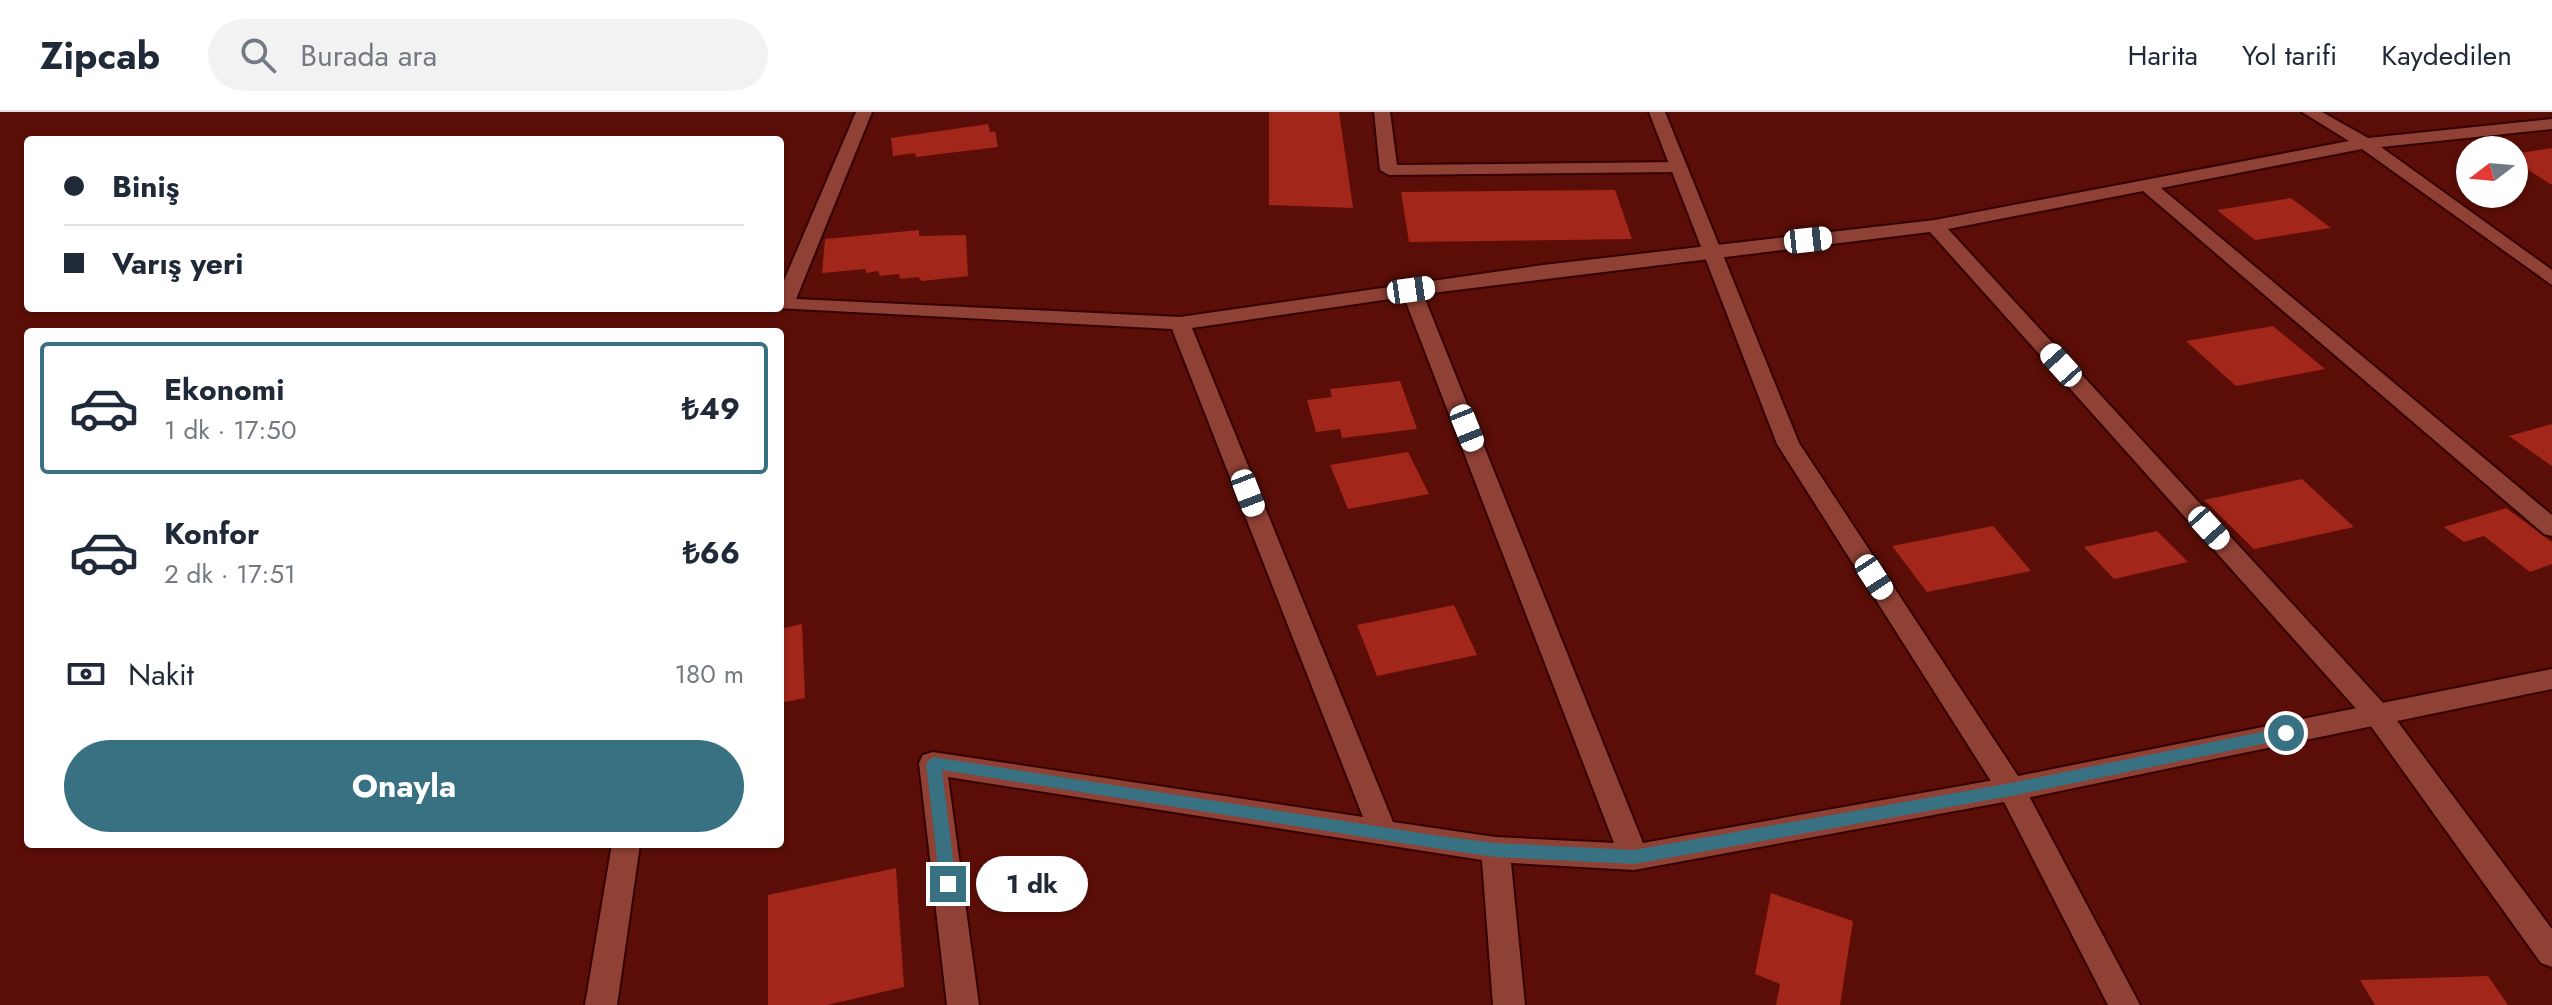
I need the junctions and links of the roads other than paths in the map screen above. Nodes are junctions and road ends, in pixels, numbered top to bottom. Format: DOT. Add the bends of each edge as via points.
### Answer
graph roads {
  1 [pos="864,112"];
  2 [pos="1382,112"];
  3 [pos="1657,112"];
  4 [pos="2310,112"];
  5 [pos="2552,124"];
  6 [pos="2365,143"];
  7 [pos="1679,167"];
  8 [pos="2145,184"];
  9 [pos="1935,226"];
  10 [pos="1713,250"];
  11 [pos="2552,279"];
  12 [pos="1411,290"];
  13 [pos="1180,323"];
  14 [pos="2552,528"];
  15 [pos="2552,679"];
  16 [pos="2377,714"];
  17 [pos="2011,789"];
  18 [pos="1384,835"];
  19 [pos="625,848"];
  20 [pos="1495,850"];
  21 [pos="1634,857"];
  22 [pos="2552,953"];
  23 [pos="601,1005"];
  24 [pos="963,1005"];
  25 [pos="1509,1005"];
  26 [pos="2124,1005"];
  1 -- 13 [label="street" via="784,304"];
  2 -- 7 [label="street" via="1389,170"];
  3 -- 7 [label="street"];
  4 -- 6 [label="street"];
  5 -- 6 [label="street"];
  6 -- 8 [label="street"];
  6 -- 11 [label="street"];
  7 -- 10 [label="street"];
  8 -- 9 [label="street"];
  8 -- 14 [label="street"];
  9 -- 10 [label="street"];
  9 -- 16 [label="street"];
  10 -- 12 [label="street"];
  10 -- 17 [label="street" via="1788,444"];
  12 -- 13 [label="street"];
  12 -- 21 [label="street"];
  13 -- 18 [label="street"];
  15 -- 16 [label="street"];
  16 -- 17 [label="street"];
  16 -- 22 [label="street"];
  17 -- 21 [label="street"];
  17 -- 26 [label="street"];
  18 -- 20 [label="street"];
  18 -- 24 [label="street" via="933,763"];
  19 -- 23 [label="street"];
  20 -- 21 [label="street"];
  20 -- 25 [label="street"];
}
